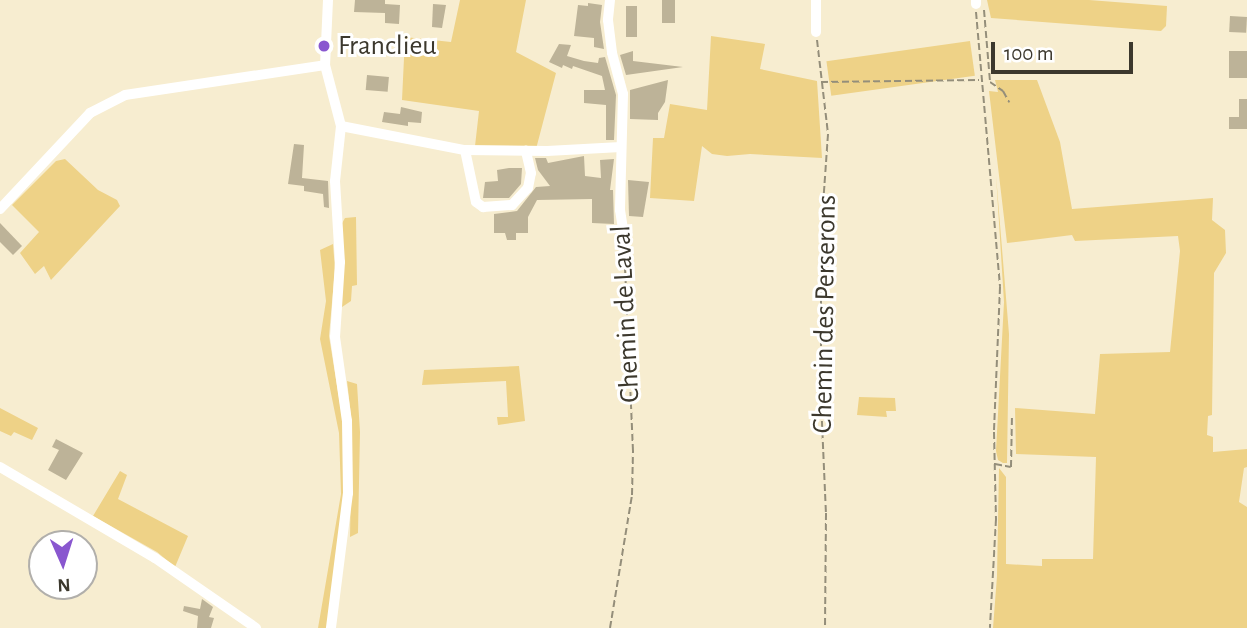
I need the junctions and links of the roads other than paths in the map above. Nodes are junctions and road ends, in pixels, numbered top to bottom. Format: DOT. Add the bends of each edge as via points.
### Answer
graph roads {
  1 [pos="328,0"];
  2 [pos="610,0"];
  3 [pos="816,0"];
  4 [pos="816,32"];
  5 [pos="325,65"];
  6 [pos="341,126"];
  7 [pos="621,147"];
  8 [pos="465,150"];
  9 [pos="526,151"];
  10 [pos="0,209"];
  11 [pos="624,234"];
  12 [pos="0,467"];
  13 [pos="256,628"];
  14 [pos="331,628"];
  1 -- 5 [label="street"];
  2 -- 7 [label="street, Chemin de Laval" via="612,53 623,94"];
  3 -- 4 [label="street"];
  5 -- 6 [label="street"];
  5 -- 10 [label="street" via="125,95 90,113"];
  6 -- 8 [label="street"];
  6 -- 14 [label="street" via="335,181 340,261 335,337 347,421 348,513"];
  7 -- 9 [label="street"];
  7 -- 11 [label="street, Chemin de Laval"];
  8 -- 9 [label="street"];
  8 -- 9 [label="street" via="475,202 483,207 512,205 528,188 531,173"];
  12 -- 13 [label="street" via="155,558"];
}
